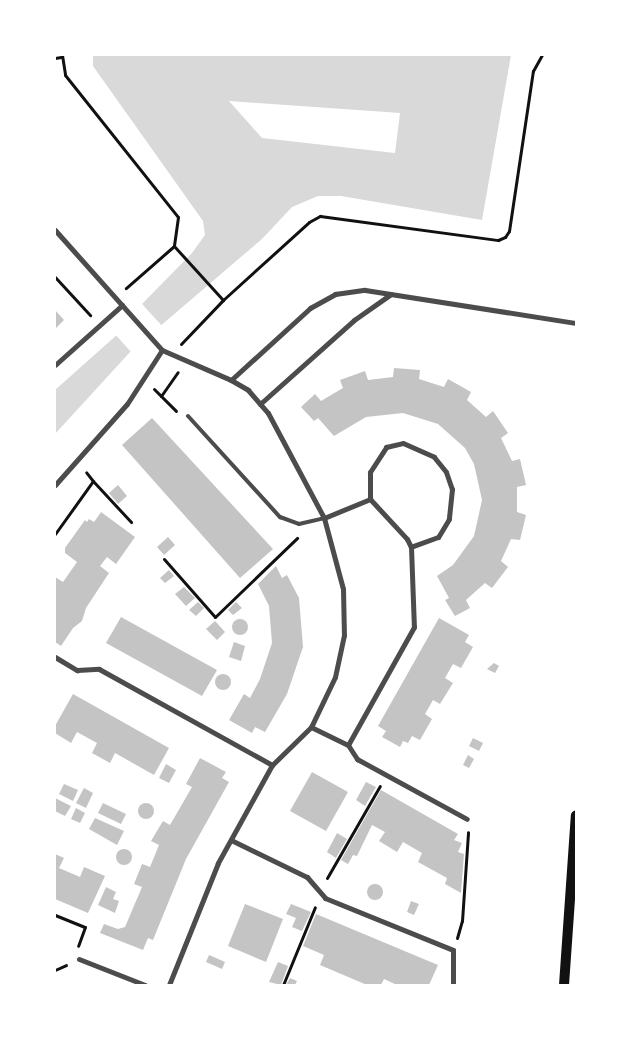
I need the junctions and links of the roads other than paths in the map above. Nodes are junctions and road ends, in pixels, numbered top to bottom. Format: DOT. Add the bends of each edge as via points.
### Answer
graph roads {
  1 [pos="55,230"];
  2 [pos="392,294"];
  3 [pos="122,305"];
  4 [pos="576,323"];
  5 [pos="162,350"];
  6 [pos="55,365"];
  7 [pos="231,380"];
  8 [pos="260,404"];
  9 [pos="188,416"];
  10 [pos="55,485"];
  11 [pos="370,499"];
  12 [pos="324,518"];
  13 [pos="410,547"];
  14 [pos="55,657"];
  15 [pos="312,727"];
  16 [pos="348,746"];
  17 [pos="272,765"];
  18 [pos="576,815"];
  19 [pos="467,819"];
  20 [pos="231,840"];
  21 [pos="79,959"];
  22 [pos="145,985"];
  23 [pos="171,985"];
  24 [pos="453,985"];
  25 [pos="564,985"];
  1 -- 3 [label="street"];
  2 -- 4 [label="street"];
  2 -- 7 [label="street" via="353,291 322,300"];
  2 -- 8 [label="street" via="354,320"];
  3 -- 5 [label="street"];
  3 -- 6 [label="street"];
  5 -- 7 [label="street"];
  5 -- 10 [label="street" via="114,420"];
  7 -- 8 [label="street" via="248,390"];
  8 -- 12 [label="street" via="281,435"];
  9 -- 12 [label="lane" via="280,517 299,524"];
  11 -- 12 [label="street"];
  11 -- 13 [label="street" via="407,539"];
  11 -- 13 [label="street" via="370,472 386,447 403,443 434,457 446,472 452,489 449,519 438,537 430,543"];
  12 -- 15 [label="street" via="343,589 344,635 335,677"];
  13 -- 16 [label="street" via="414,627"];
  14 -- 17 [label="street" via="77,670 99,669"];
  15 -- 16 [label="street"];
  15 -- 17 [label="street"];
  16 -- 19 [label="street" via="357,759"];
  17 -- 20 [label="street"];
  18 -- 25 [label="main road"];
  20 -- 23 [label="street" via="218,863"];
  20 -- 24 [label="street" via="307,877 325,898 453,950"];
  21 -- 22 [label="street"];
}
